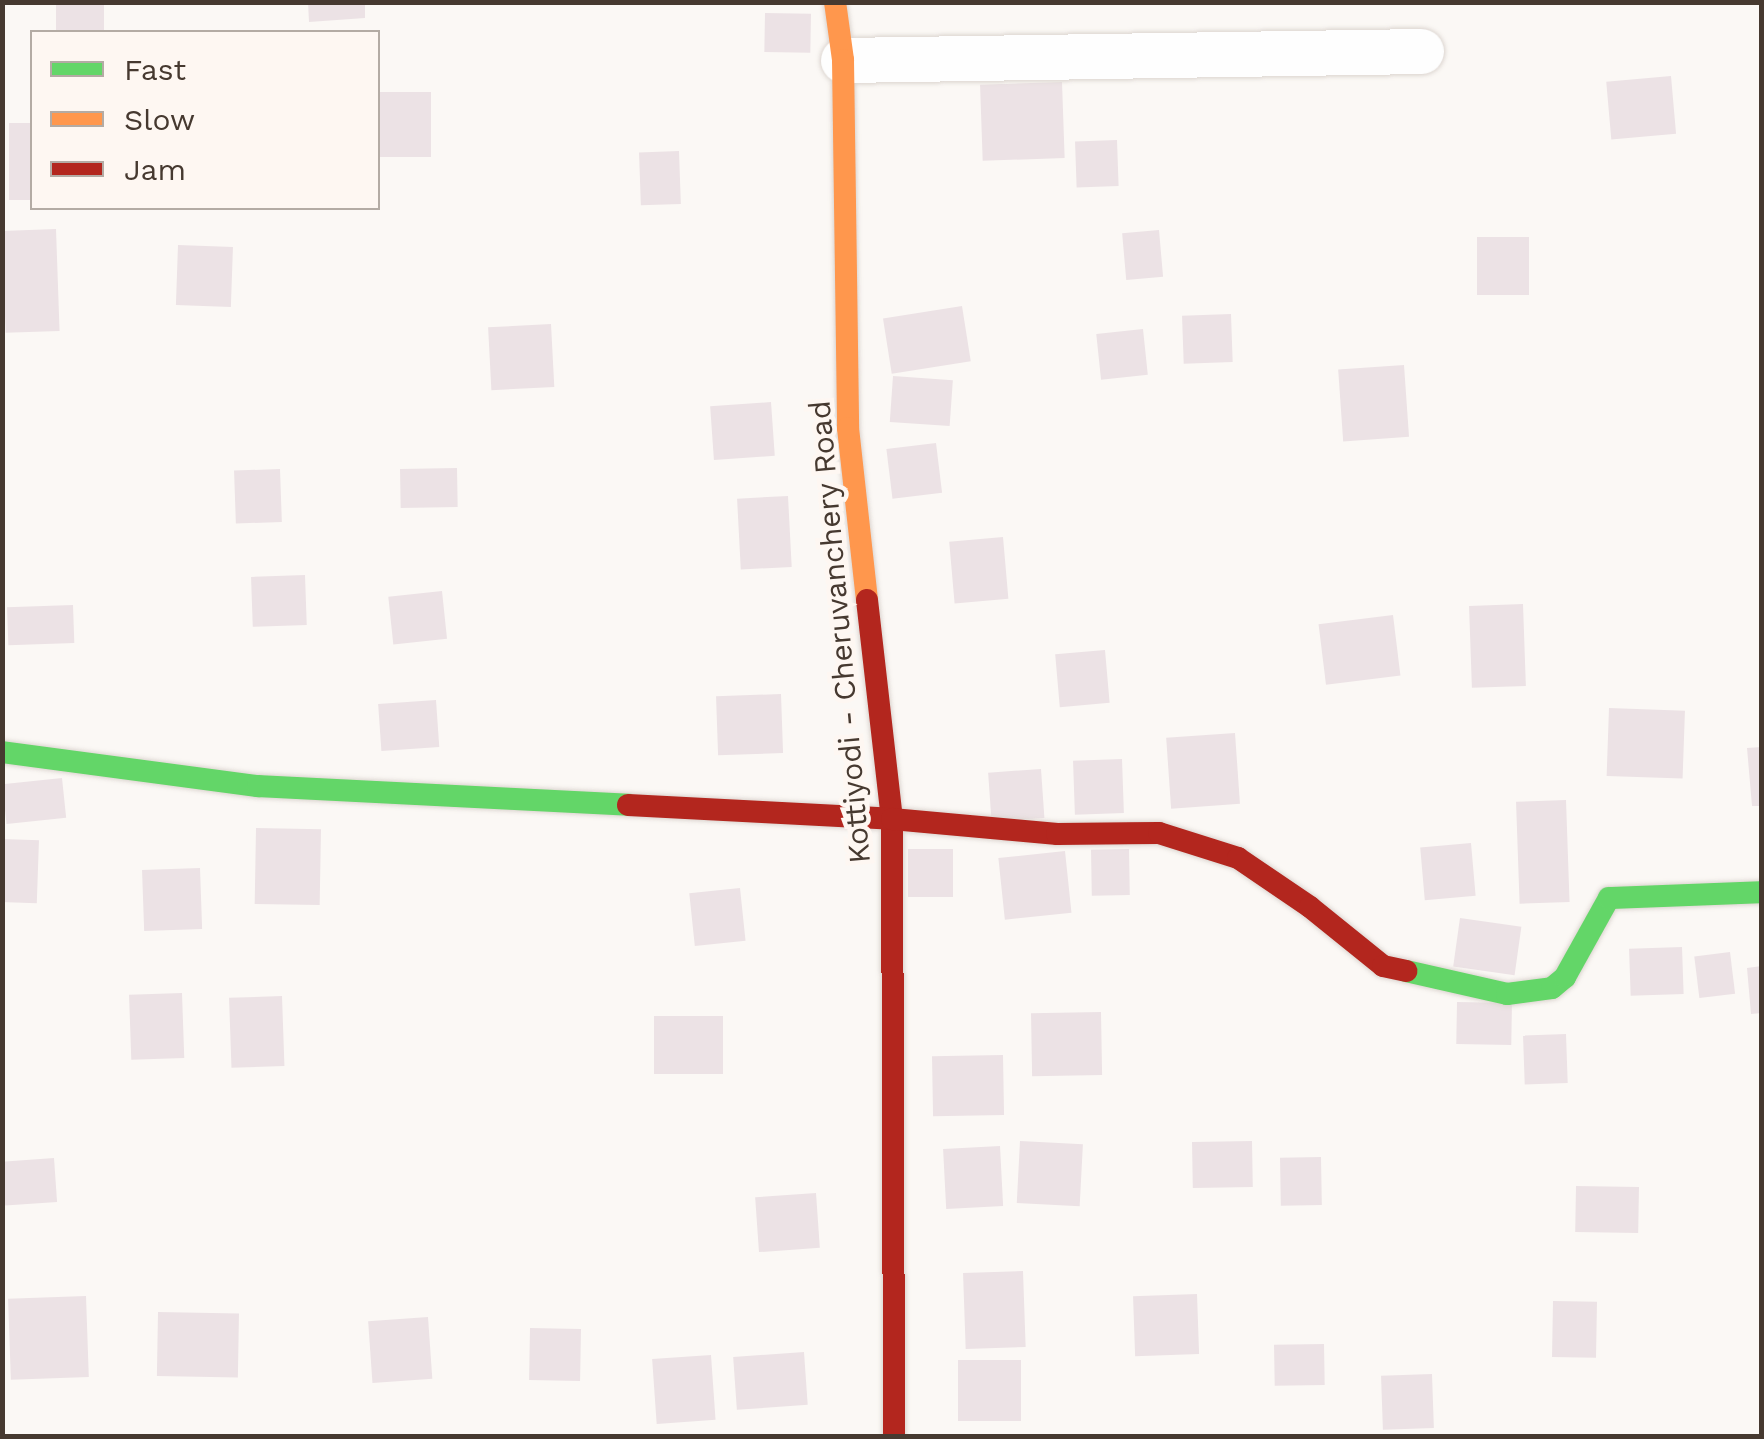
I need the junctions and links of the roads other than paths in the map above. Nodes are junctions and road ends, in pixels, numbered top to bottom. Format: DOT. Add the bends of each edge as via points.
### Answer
graph roads {
  1 [pos="835,2"];
  2 [pos="1421,50"];
  3 [pos="843,60"];
  4 [pos="2,752"];
  5 [pos="892,819"];
  6 [pos="1762,892"];
  7 [pos="894,1436"];
  1 -- 3 [label="street, Kottiyodi - Cheruvanchery Road"];
  2 -- 3 [label="street"];
  3 -- 5 [label="street, Kottiyodi - Cheruvanchery Road" via="848,428"];
  4 -- 5 [label="street" via="258,786"];
  5 -- 6 [label="street" via="1057,834 1159,833 1238,858 1383,966 1508,994 1552,988 1565,976 1609,898"];
  5 -- 7 [label="street, Kottiyodi - Cheruvanchery Road"];
}
